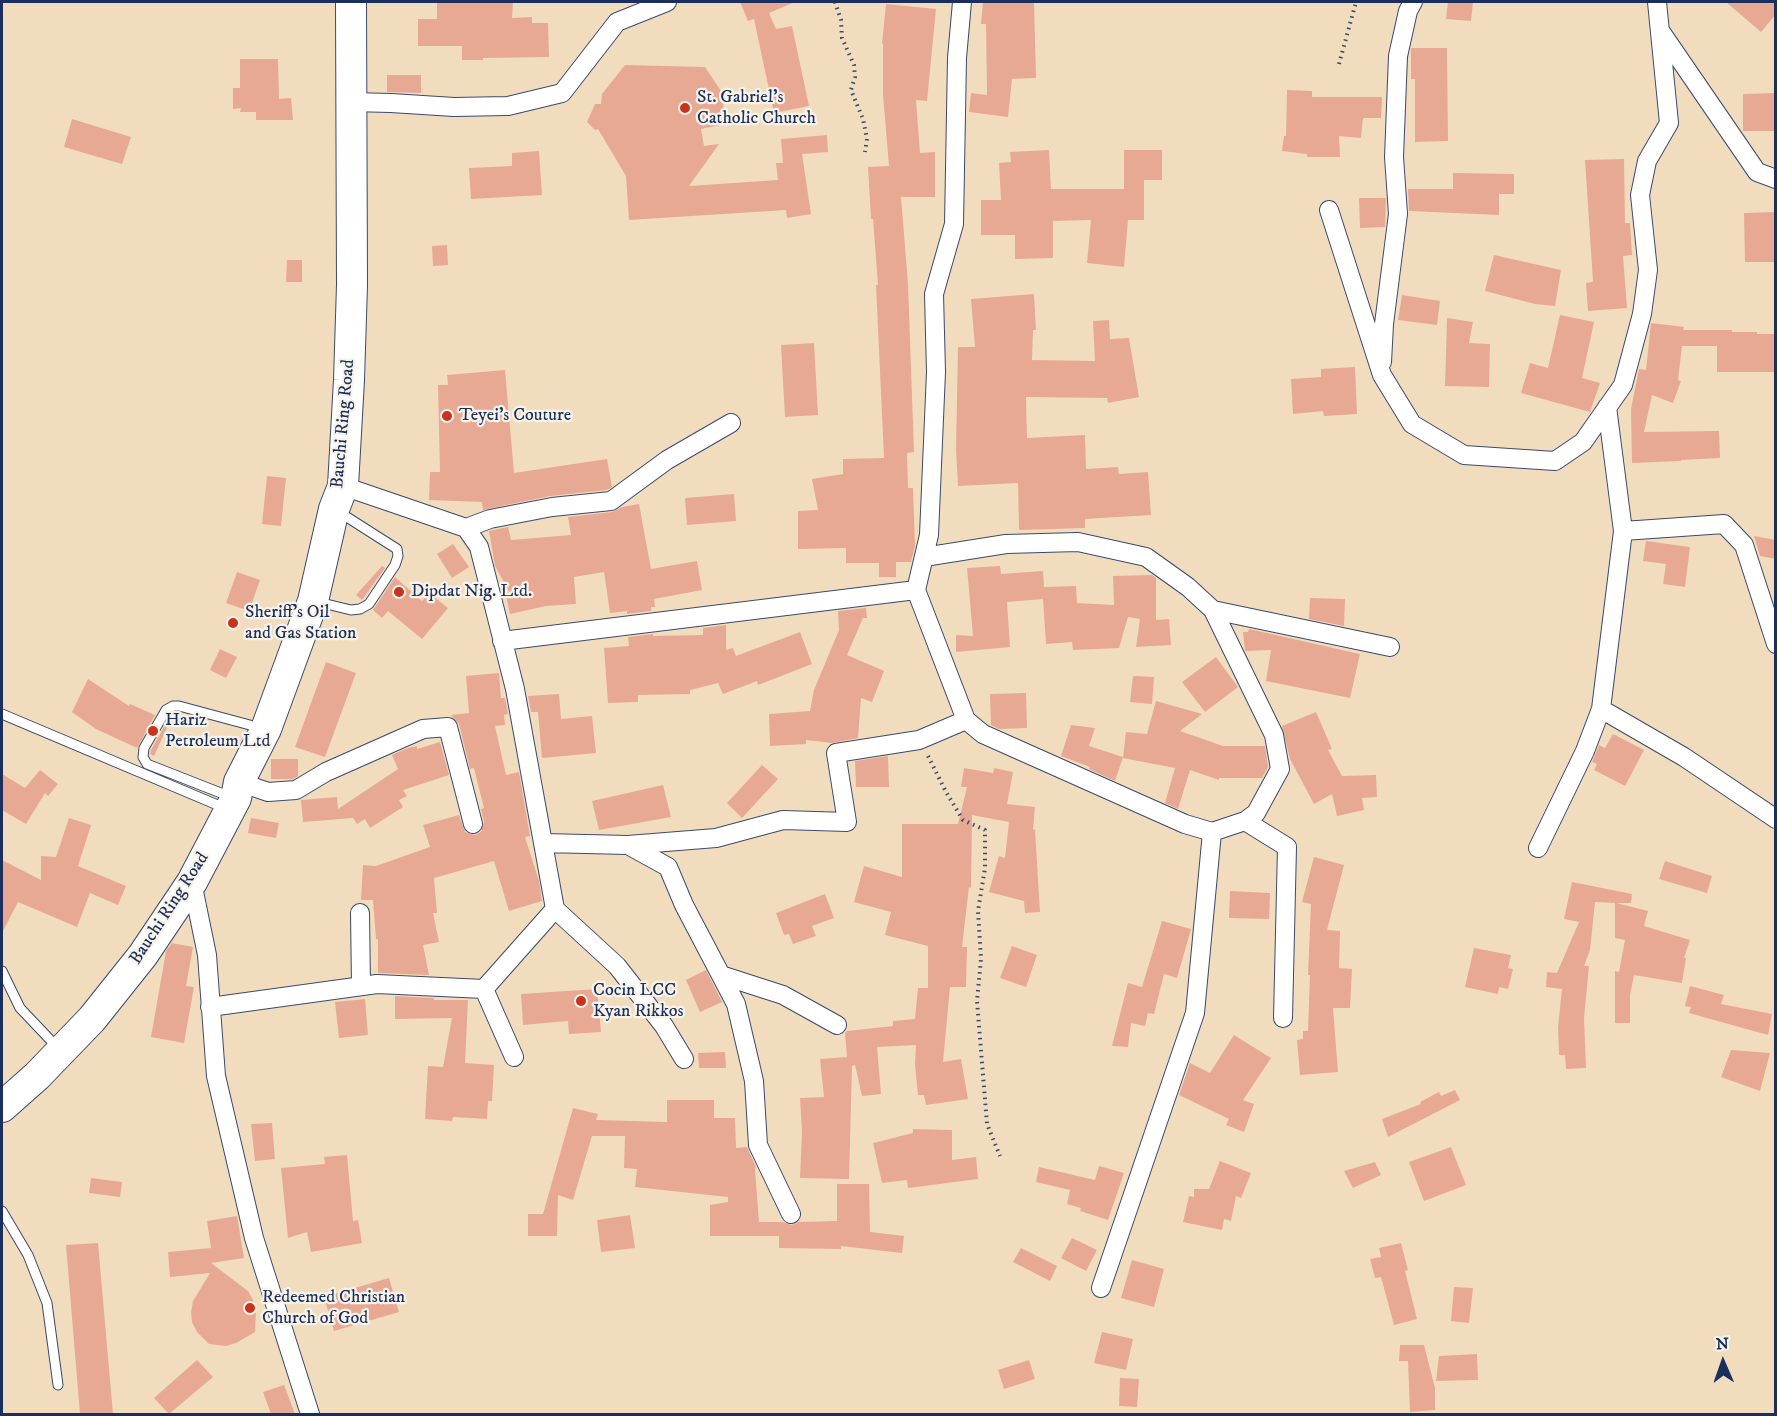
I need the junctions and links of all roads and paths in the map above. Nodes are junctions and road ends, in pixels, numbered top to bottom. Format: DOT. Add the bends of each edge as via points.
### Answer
graph roads {
  1 [pos="351,2"];
  2 [pos="667,2"];
  3 [pos="835,2"];
  4 [pos="962,2"];
  5 [pos="1356,2"];
  6 [pos="1413,2"];
  7 [pos="1657,2"];
  8 [pos="1660,31"];
  9 [pos="1339,63"];
  10 [pos="350,102"];
  11 [pos="865,152"];
  12 [pos="1776,179"];
  13 [pos="1329,210"];
  14 [pos="1382,375"];
  15 [pos="1607,407"];
  16 [pos="731,423"];
  17 [pos="338,497"];
  18 [pos="466,528"];
  19 [pos="1623,531"];
  20 [pos="924,557"];
  21 [pos="916,591"];
  22 [pos="313,601"];
  23 [pos="1213,610"];
  24 [pos="502,641"];
  25 [pos="1776,644"];
  26 [pos="1390,647"];
  27 [pos="1601,709"];
  28 [pos="2,714"];
  29 [pos="966,720"];
  30 [pos="266,729"];
  31 [pos="919,740"];
  32 [pos="235,797"];
  33 [pos="1776,819"];
  34 [pos="1245,821"];
  35 [pos="473,824"];
  36 [pos="1212,832"];
  37 [pos="543,843"];
  38 [pos="628,845"];
  39 [pos="1538,848"];
  40 [pos="192,882"];
  41 [pos="555,909"];
  42 [pos="360,913"];
  43 [pos="2,971"];
  44 [pos="721,975"];
  45 [pos="361,986"];
  46 [pos="484,989"];
  47 [pos="210,1007"];
  48 [pos="1283,1018"];
  49 [pos="837,1025"];
  50 [pos="61,1051"];
  51 [pos="514,1057"];
  52 [pos="684,1059"];
  53 [pos="2,1107"];
  54 [pos="1000,1156"];
  55 [pos="2,1211"];
  56 [pos="791,1214"];
  57 [pos="1101,1288"];
  58 [pos="57,1386"];
  59 [pos="310,1414"];
  1 -- 10 [label="main road, Bauchi Ring Road"];
  2 -- 10 [label="street" via="617,22 562,93 508,106"];
  3 -- 11 [label="path" via="854,65 851,90 863,119"];
  4 -- 20 [label="street" via="957,57 954,224 934,294 936,372 929,535"];
  5 -- 9 [label="path"];
  6 -- 14 [label="street" via="1398,56 1394,157 1398,214 1384,324"];
  7 -- 8 [label="street"];
  8 -- 12 [label="street" via="1757,172"];
  8 -- 15 [label="street" via="1669,123 1647,161 1640,195 1648,270 1642,314 1623,385"];
  10 -- 17 [label="main road, Bauchi Ring Road" via="350,380"];
  13 -- 14 [label="street"];
  14 -- 15 [label="street" via="1412,424 1464,455 1555,461 1583,442"];
  15 -- 19 [label="street"];
  16 -- 18 [label="street" via="667,460 611,501 552,507 490,519"];
  17 -- 18 [label="street"];
  17 -- 22 [label="main road, Bauchi Ring Road"];
  17 -- 22 [label="lane" via="397,549 398,556 369,604 360,609"];
  18 -- 24 [label="street" via="478,547"];
  19 -- 25 [label="street" via="1724,524 1744,545"];
  19 -- 27 [label="street"];
  20 -- 21 [label="street"];
  20 -- 23 [label="street" via="1006,544 1078,542 1146,557"];
  21 -- 24 [label="street"];
  21 -- 29 [label="street"];
  22 -- 30 [label="main road, Bauchi Ring Road"];
  23 -- 26 [label="street"];
  23 -- 34 [label="street" via="1274,735 1280,769 1256,813"];
  24 -- 37 [label="street" via="515,689"];
  27 -- 33 [label="street"];
  27 -- 39 [label="street"];
  28 -- 32 [label="lane"];
  29 -- 31 [label="street"];
  29 -- 36 [label="street" via="983,734 1185,824"];
  30 -- 32 [label="main road, Bauchi Ring Road"];
  30 -- 32 [label="lane" via="173,706 166,710 144,748 147,764"];
  31 -- 38 [label="street" via="836,753 847,822 783,820 716,838"];
  31 -- 54 [label="path" via="963,820 985,830 985,868 978,911 981,959 977,1000 987,1124"];
  32 -- 35 [label="street" via="296,790 326,772 423,729 448,727"];
  32 -- 40 [label="main road, Bauchi Ring Road"];
  34 -- 36 [label="street"];
  34 -- 48 [label="street" via="1287,847"];
  36 -- 57 [label="street" via="1195,1013"];
  37 -- 38 [label="street"];
  37 -- 41 [label="street"];
  38 -- 44 [label="street" via="668,867"];
  40 -- 47 [label="street" via="207,955"];
  40 -- 50 [label="main road, Bauchi Ring Road" via="143,955"];
  41 -- 46 [label="street"];
  41 -- 52 [label="street" via="617,966 664,1026"];
  42 -- 45 [label="street"];
  43 -- 50 [label="lane" via="20,1008"];
  44 -- 49 [label="street" via="783,996"];
  44 -- 56 [label="street" via="736,1004 754,1081 758,1145"];
  45 -- 46 [label="street"];
  45 -- 47 [label="street"];
  46 -- 51 [label="street"];
  47 -- 59 [label="street" via="216,1076 254,1238"];
  50 -- 53 [label="main road, Bauchi Ring Road"];
  55 -- 58 [label="lane" via="28,1255 47,1303"];
}
